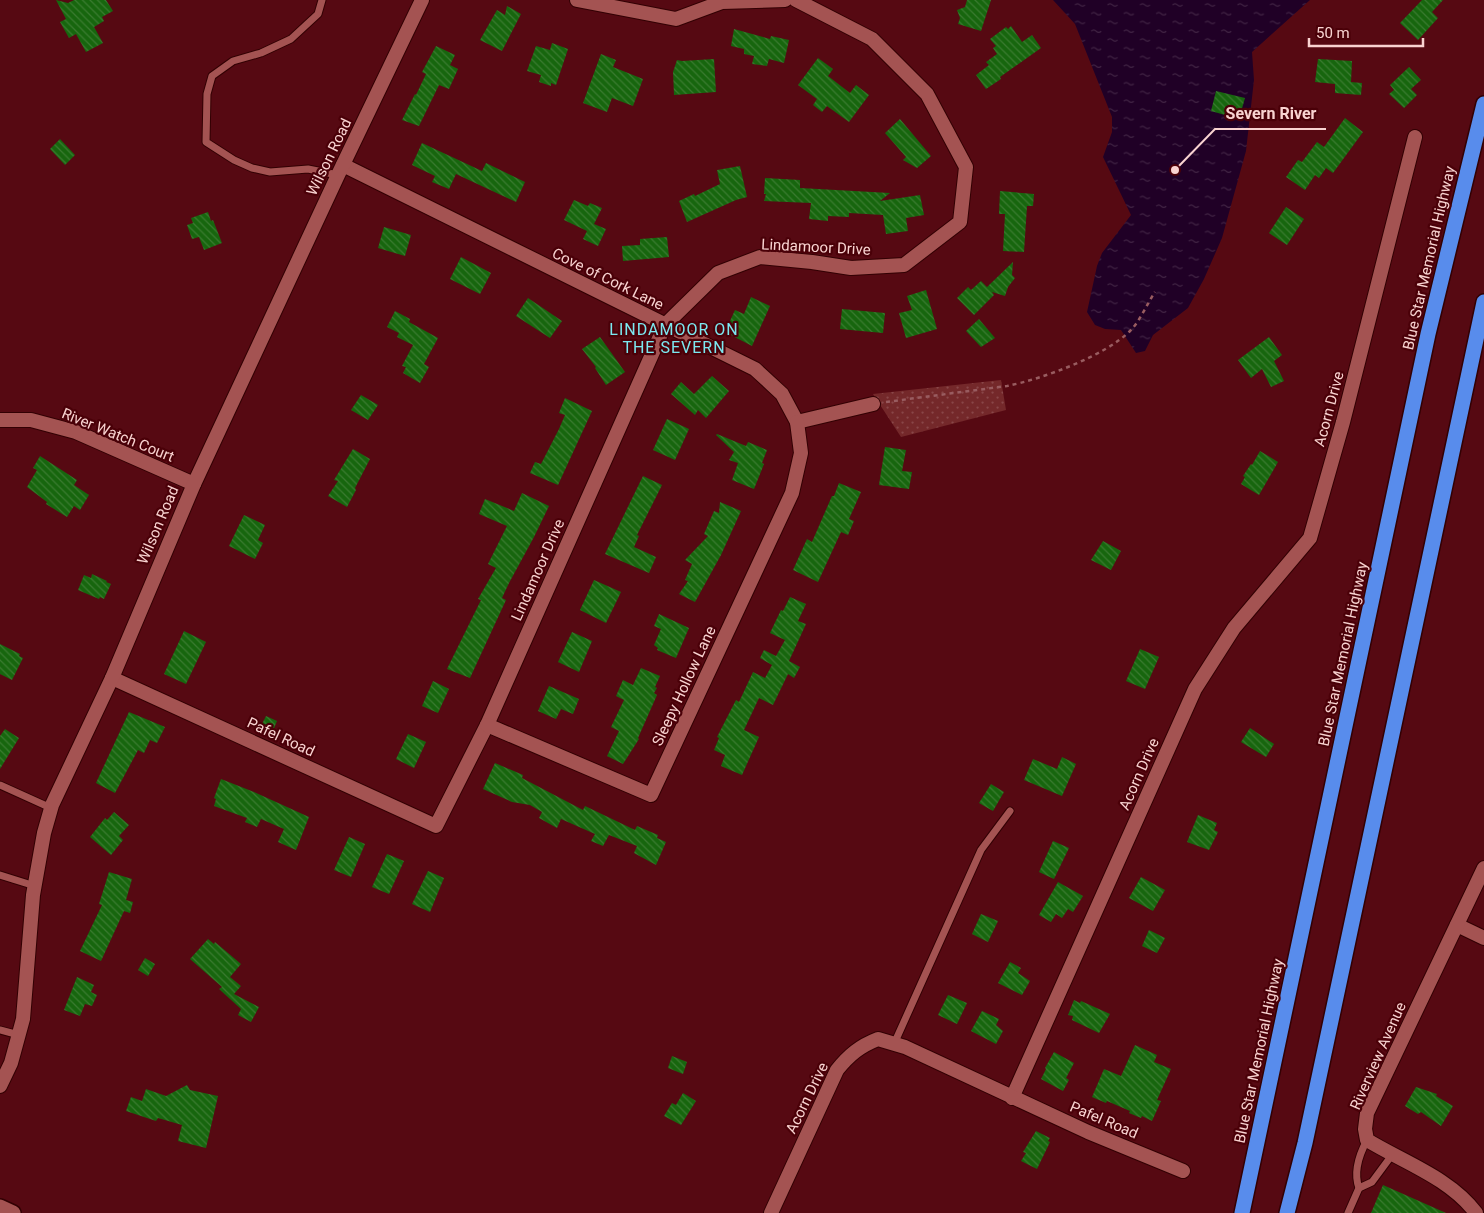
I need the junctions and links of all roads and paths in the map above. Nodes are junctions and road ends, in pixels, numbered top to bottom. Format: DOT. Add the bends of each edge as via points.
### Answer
graph roads {
  1 [pos="322,0"];
  2 [pos="422,0"];
  3 [pos="577,0"];
  4 [pos="785,0"];
  5 [pos="796,0"];
  6 [pos="722,1"];
  7 [pos="1484,104"];
  8 [pos="1415,137"];
  9 [pos="340,170"];
  10 [pos="1155,292"];
  11 [pos="1484,302"];
  12 [pos="665,325"];
  13 [pos="873,404"];
  14 [pos="0,420"];
  15 [pos="797,422"];
  16 [pos="194,484"];
  17 [pos="112,678"];
  18 [pos="487,725"];
  19 [pos="0,786"];
  20 [pos="51,808"];
  21 [pos="1010,811"];
  22 [pos="436,826"];
  23 [pos="1484,868"];
  24 [pos="0,875"];
  25 [pos="35,886"];
  26 [pos="1457,925"];
  27 [pos="1484,938"];
  28 [pos="0,1030"];
  29 [pos="19,1035"];
  30 [pos="894,1044"];
  31 [pos="0,1086"];
  32 [pos="1012,1098"];
  33 [pos="1367,1140"];
  34 [pos="1305,1143"];
  35 [pos="1392,1156"];
  36 [pos="1183,1171"];
  37 [pos="1359,1188"];
  38 [pos="0,1207"];
  39 [pos="13,1213"];
  40 [pos="771,1213"];
  41 [pos="1240,1213"];
  42 [pos="1287,1213"];
  43 [pos="1293,1213"];
  44 [pos="1348,1213"];
  45 [pos="1476,1213"];
  1 -- 9 [label="lane" via="318,14 291,39 233,61 212,76 207,94 206,142 234,160 270,172"];
  2 -- 9 [label="street, Wilson Road"];
  3 -- 6 [label="street" via="676,19"];
  4 -- 6 [label="street"];
  5 -- 12 [label="street, Lindamoor Drive" via="872,38 927,94 966,167 960,222 904,265 851,268 760,257 718,273"];
  7 -- 41 [label="highway, Blue Star Memorial Highway" via="1426,344"];
  8 -- 32 [label="street, Acorn Drive" via="1343,422 1310,538 1234,628 1195,689"];
  9 -- 12 [label="street, Cove of Cork Lane"];
  9 -- 16 [label="street, Wilson Road"];
  10 -- 13 [label="path" via="1125,335 1107,349 1052,373 1007,386"];
  11 -- 34 [label="highway"];
  12 -- 15 [label="street, Cove of Cork Lane" via="754,369 782,394"];
  12 -- 18 [label="street, Lindamoor Drive"];
  13 -- 15 [label="street"];
  14 -- 16 [label="street, River Watch Court" via="31,420 76,432"];
  15 -- 18 [label="street, Sleepy Hollow Lane" via="801,453 792,492 651,795"];
  16 -- 17 [label="street, Wilson Road"];
  17 -- 20 [label="street, Wilson Road"];
  17 -- 22 [label="street, Pafel Road"];
  18 -- 22 [label="street, Lindamoor Drive"];
  19 -- 20 [label="lane"];
  20 -- 25 [label="street, Wilson Road"];
  21 -- 30 [label="lane" via="981,850"];
  23 -- 26 [label="street, Riverview Avenue"];
  24 -- 25 [label="lane"];
  25 -- 29 [label="street, Wilson Road"];
  26 -- 27 [label="street"];
  26 -- 33 [label="street, Riverview Avenue" via="1367,1113"];
  28 -- 29 [label="lane"];
  29 -- 31 [label="street, Wilson Road" via="12,1063"];
  30 -- 32 [label="street, Acorn Drive"];
  30 -- 40 [label="street, Acorn Drive" via="878,1039 861,1046 837,1070"];
  32 -- 36 [label="street, Pafel Road"];
  33 -- 35 [label="street"];
  33 -- 37 [label="lane" via="1359,1155 1356,1179"];
  34 -- 42 [label="highway"];
  34 -- 43 [label="highway"];
  35 -- 37 [label="lane" via="1372,1182"];
  35 -- 45 [label="street" via="1438,1179"];
  37 -- 44 [label="lane"];
  38 -- 39 [label="main road"];
}
